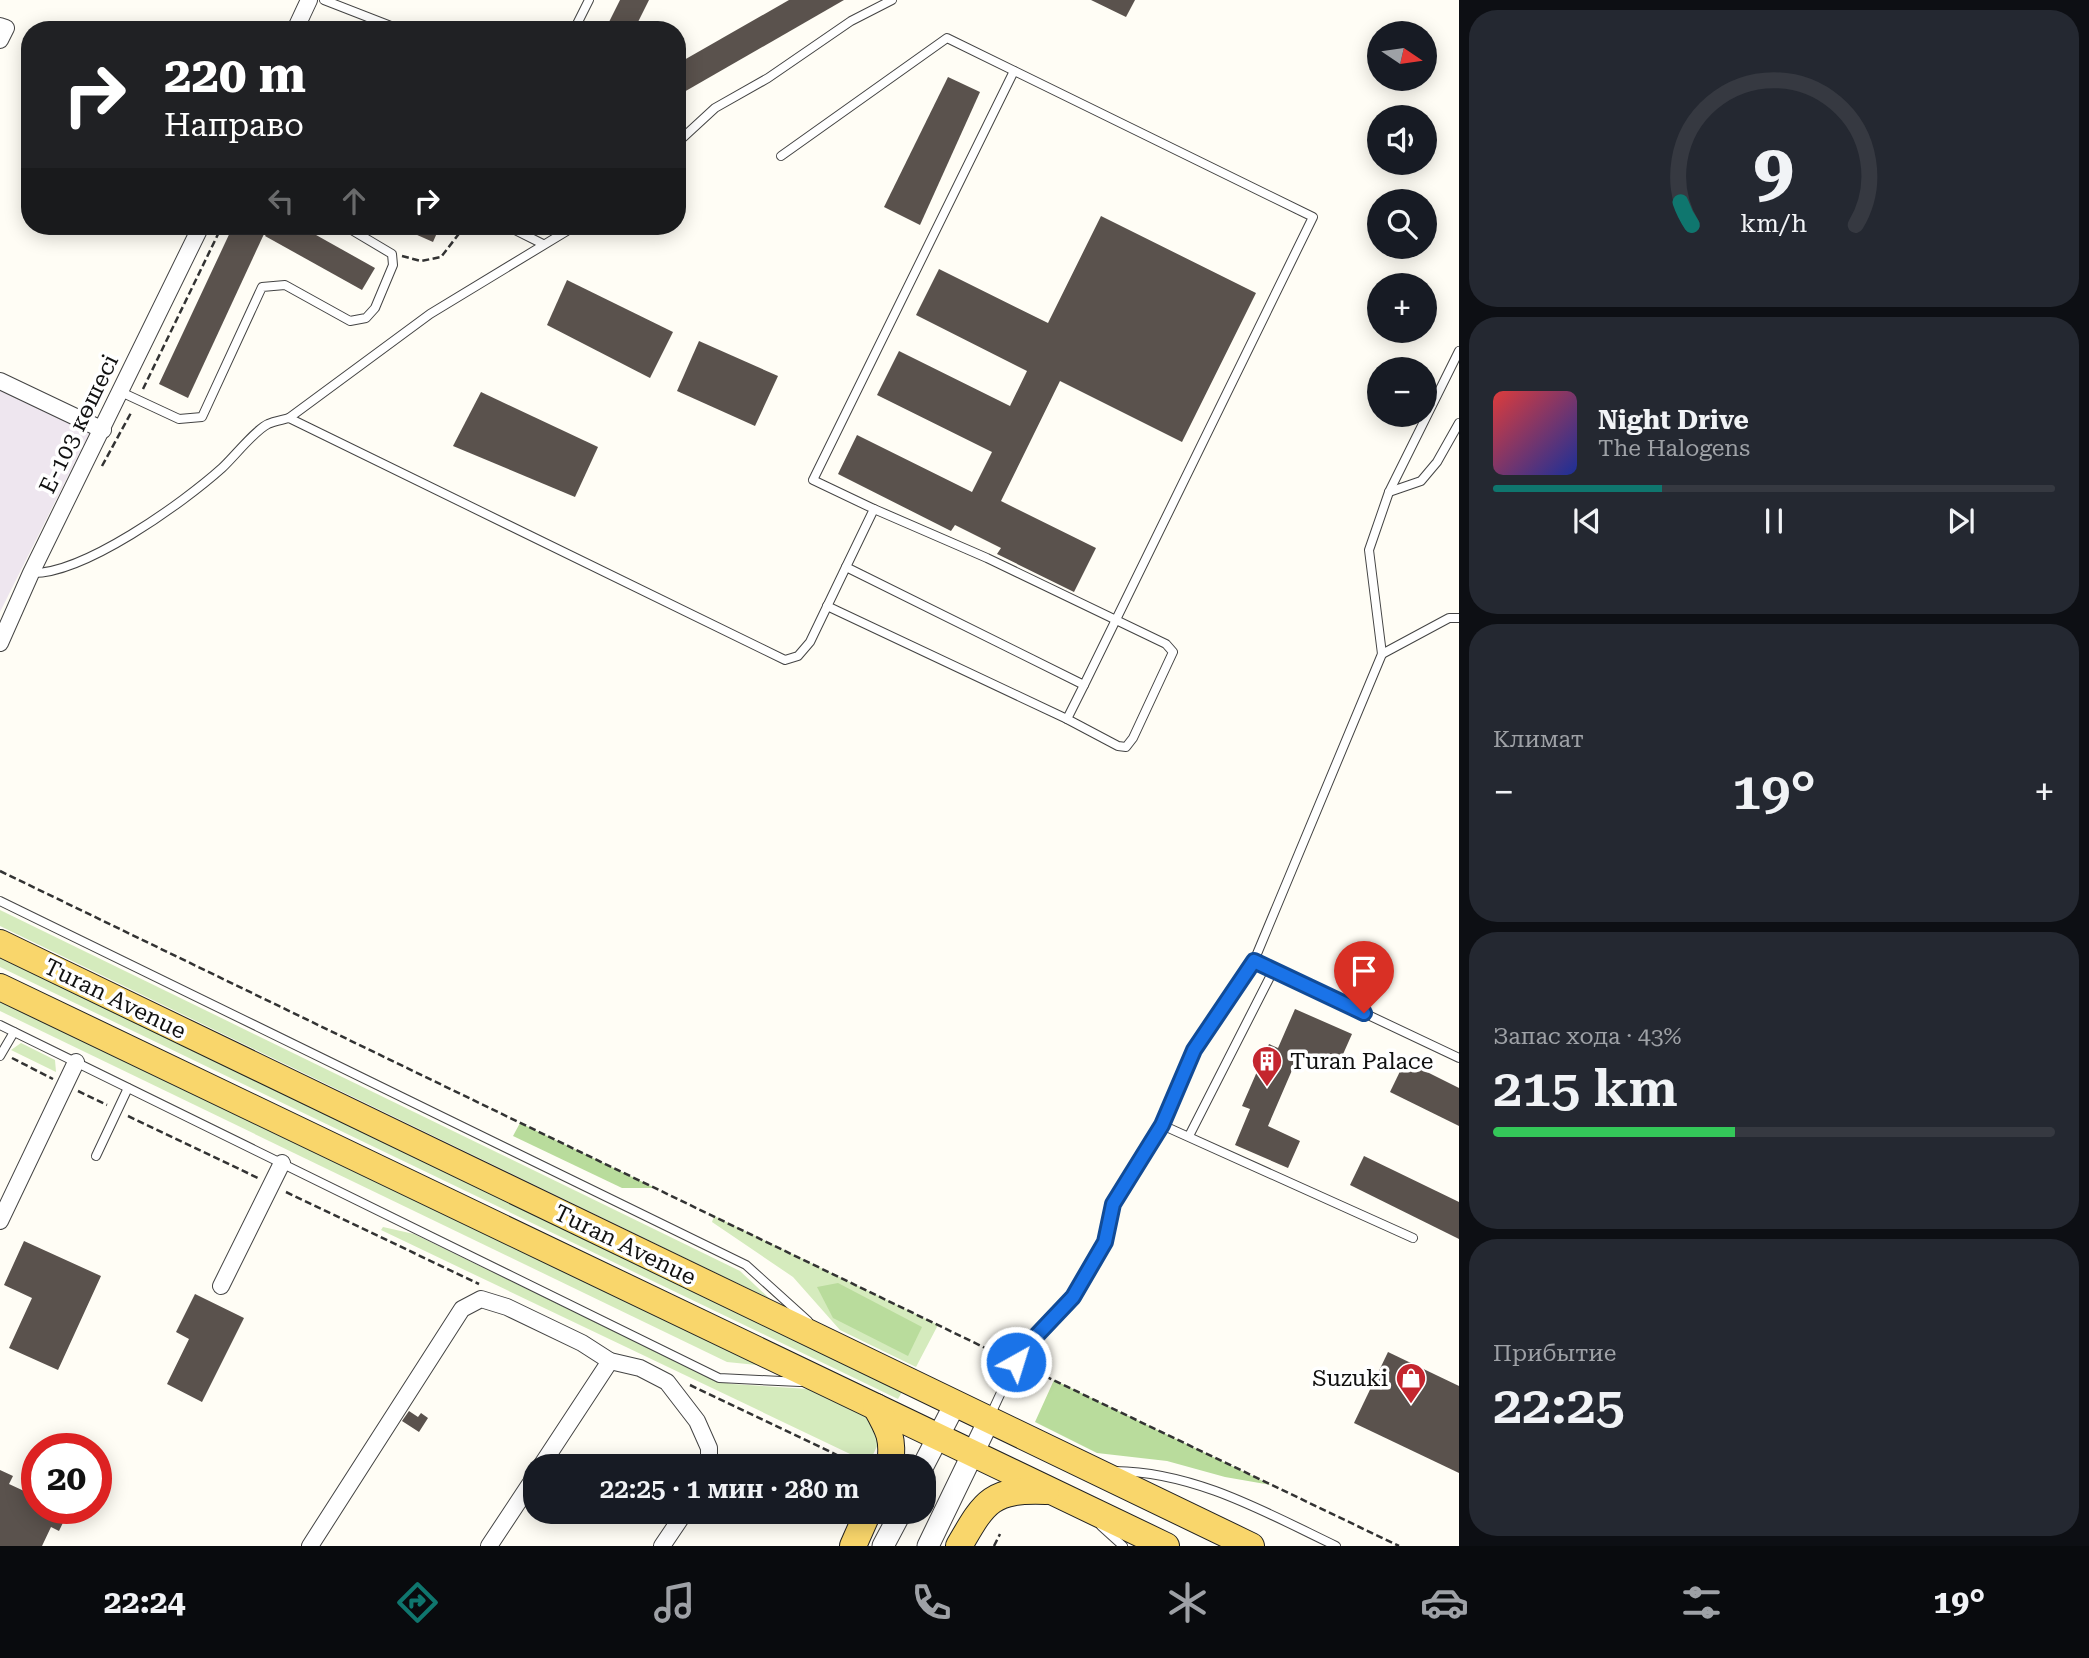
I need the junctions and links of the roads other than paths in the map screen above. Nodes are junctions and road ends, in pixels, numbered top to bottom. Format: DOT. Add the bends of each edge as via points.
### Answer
graph roads {
  1 [pos="309,0"];
  2 [pos="324,0"];
  3 [pos="589,0"];
  4 [pos="892,0"];
  5 [pos="299,21"];
  6 [pos="378,21"];
  7 [pos="579,21"];
  8 [pos="0,26"];
  9 [pos="0,40"];
  10 [pos="1014,71"];
  11 [pos="686,135"];
  12 [pos="781,156"];
  13 [pos="197,235"];
  14 [pos="360,235"];
  15 [pos="525,235"];
  16 [pos="559,235"];
  17 [pos="543,244"];
  18 [pos="1459,351"];
  19 [pos="0,381"];
  20 [pos="121,392"];
  21 [pos="289,418"];
  22 [pos="1459,423"];
  23 [pos="103,430"];
  24 [pos="1389,492"];
  25 [pos="874,509"];
  26 [pos="846,568"];
  27 [pos="31,573"];
  28 [pos="827,606"];
  29 [pos="1459,618"];
  30 [pos="1116,621"];
  31 [pos="0,643"];
  32 [pos="1382,654"];
  33 [pos="1084,685"];
  34 [pos="1067,719"];
  35 [pos="0,901"];
  36 [pos="0,943"];
  37 [pos="1254,961"];
  38 [pos="1273,971"];
  39 [pos="0,987"];
  40 [pos="0,1025"];
  41 [pos="13,1031"];
  42 [pos="1,1055"];
  43 [pos="1459,1058"];
  44 [pos="76,1062"];
  45 [pos="128,1088"];
  46 [pos="1162,1125"];
  47 [pos="1189,1136"];
  48 [pos="96,1156"];
  49 [pos="282,1163"];
  50 [pos="0,1221"];
  51 [pos="1413,1238"];
  52 [pos="221,1286"];
  53 [pos="836,1347"];
  54 [pos="610,1361"];
  55 [pos="827,1383"];
  56 [pos="955,1404"];
  57 [pos="876,1407"];
  58 [pos="989,1420"];
  59 [pos="939,1437"];
  60 [pos="972,1453"];
  61 [pos="549,1454"];
  62 [pos="709,1454"];
  63 [pos="891,1454"];
  64 [pos="930,1454"];
  65 [pos="1093,1470"];
  66 [pos="523,1495"];
  67 [pos="1061,1496"];
  68 [pos="677,1524"];
  69 [pos="863,1524"];
  70 [pos="895,1524"];
  71 [pos="310,1546"];
  72 [pos="489,1546"];
  73 [pos="662,1546"];
  74 [pos="853,1546"];
  75 [pos="883,1546"];
  76 [pos="928,1546"];
  77 [pos="959,1546"];
  78 [pos="1123,1546"];
  79 [pos="1166,1546"];
  80 [pos="1251,1546"];
  81 [pos="1336,1546"];
  1 -- 5 [label="street"];
  2 -- 6 [label="lane"];
  3 -- 7 [label="lane"];
  4 -- 11 [label="lane" via="715,108"];
  8 -- 9 [label="street" via="6,28"];
  10 -- 12 [label="lane" via="947,38"];
  10 -- 25 [label="lane" via="813,480"];
  10 -- 30 [label="lane" via="1313,217"];
  13 -- 20 [label="street, Е-103 көшесі"];
  14 -- 20 [label="lane" via="392,254 393,265 366,318 350,321 285,285 262,286 202,417 179,419"];
  15 -- 17 [label="lane"];
  16 -- 17 [label="lane"];
  17 -- 21 [label="lane" via="430,314"];
  18 -- 24 [label="lane"];
  19 -- 23 [label="street"];
  20 -- 23 [label="street, Е-103 көшесі"];
  21 -- 27 [label="lane" via="267,424 191,495 106,550 43,574"];
  21 -- 28 [label="lane" via="785,660 798,656 810,642"];
  22 -- 24 [label="lane" via="1421,481"];
  23 -- 27 [label="street, Е-103 көшесі"];
  24 -- 32 [label="lane" via="1369,550"];
  25 -- 26 [label="lane"];
  25 -- 30 [label="lane"];
  26 -- 28 [label="lane"];
  26 -- 33 [label="lane"];
  27 -- 31 [label="street, Е-103 көшесі"];
  28 -- 34 [label="lane"];
  29 -- 32 [label="lane" via="1450,618"];
  30 -- 33 [label="lane"];
  30 -- 34 [label="lane" via="1166,644 1172,652 1133,738 1126,747 1118,746"];
  32 -- 37 [label="lane"];
  33 -- 34 [label="lane"];
  35 -- 53 [label="lane" via="746,1265"];
  36 -- 53 [label="main road, Turan Avenue"];
  37 -- 38 [label="lane"];
  37 -- 46 [label="lane" via="1194,1050"];
  38 -- 43 [label="lane"];
  38 -- 47 [label="lane"];
  39 -- 55 [label="main road, Turan Avenue"];
  40 -- 41 [label="lane"];
  41 -- 42 [label="lane"];
  41 -- 44 [label="lane"];
  44 -- 45 [label="lane"];
  44 -- 50 [label="street"];
  45 -- 48 [label="lane"];
  45 -- 49 [label="lane"];
  46 -- 47 [label="lane"];
  46 -- 58 [label="lane" via="1113,1204 1105,1242 1073,1297 1019,1354"];
  47 -- 51 [label="lane"];
  49 -- 52 [label="street"];
  49 -- 55 [label="lane" via="719,1378"];
  53 -- 56 [label="main road, Turan Avenue"];
  54 -- 61 [label="street"];
  54 -- 62 [label="street" via="640,1368 667,1382 697,1421"];
  54 -- 71 [label="street" via="507,1307 481,1299 462,1309"];
  55 -- 57 [label="main road, Turan Avenue"];
  56 -- 58 [label="main road, Turan Avenue"];
  56 -- 59 [label="street"];
  57 -- 59 [label="main road, Turan Avenue"];
  57 -- 63 [label="main road" via="890,1431"];
  58 -- 60 [label="street"];
  58 -- 65 [label="main road, Turan Avenue"];
  59 -- 60 [label="main road, Turan Avenue"];
  59 -- 64 [label="street"];
  60 -- 67 [label="main road, Turan Avenue"];
  60 -- 76 [label="street"];
  65 -- 80 [label="main road, Turan Avenue"];
  65 -- 81 [label="lane" via="1174,1476"];
  66 -- 72 [label="street"];
  67 -- 77 [label="main road" via="1020,1490 1004,1493 981,1508"];
  67 -- 78 [label="lane"];
  67 -- 79 [label="main road, Turan Avenue"];
  68 -- 73 [label="street"];
  69 -- 74 [label="main road"];
  70 -- 75 [label="street"];
}
